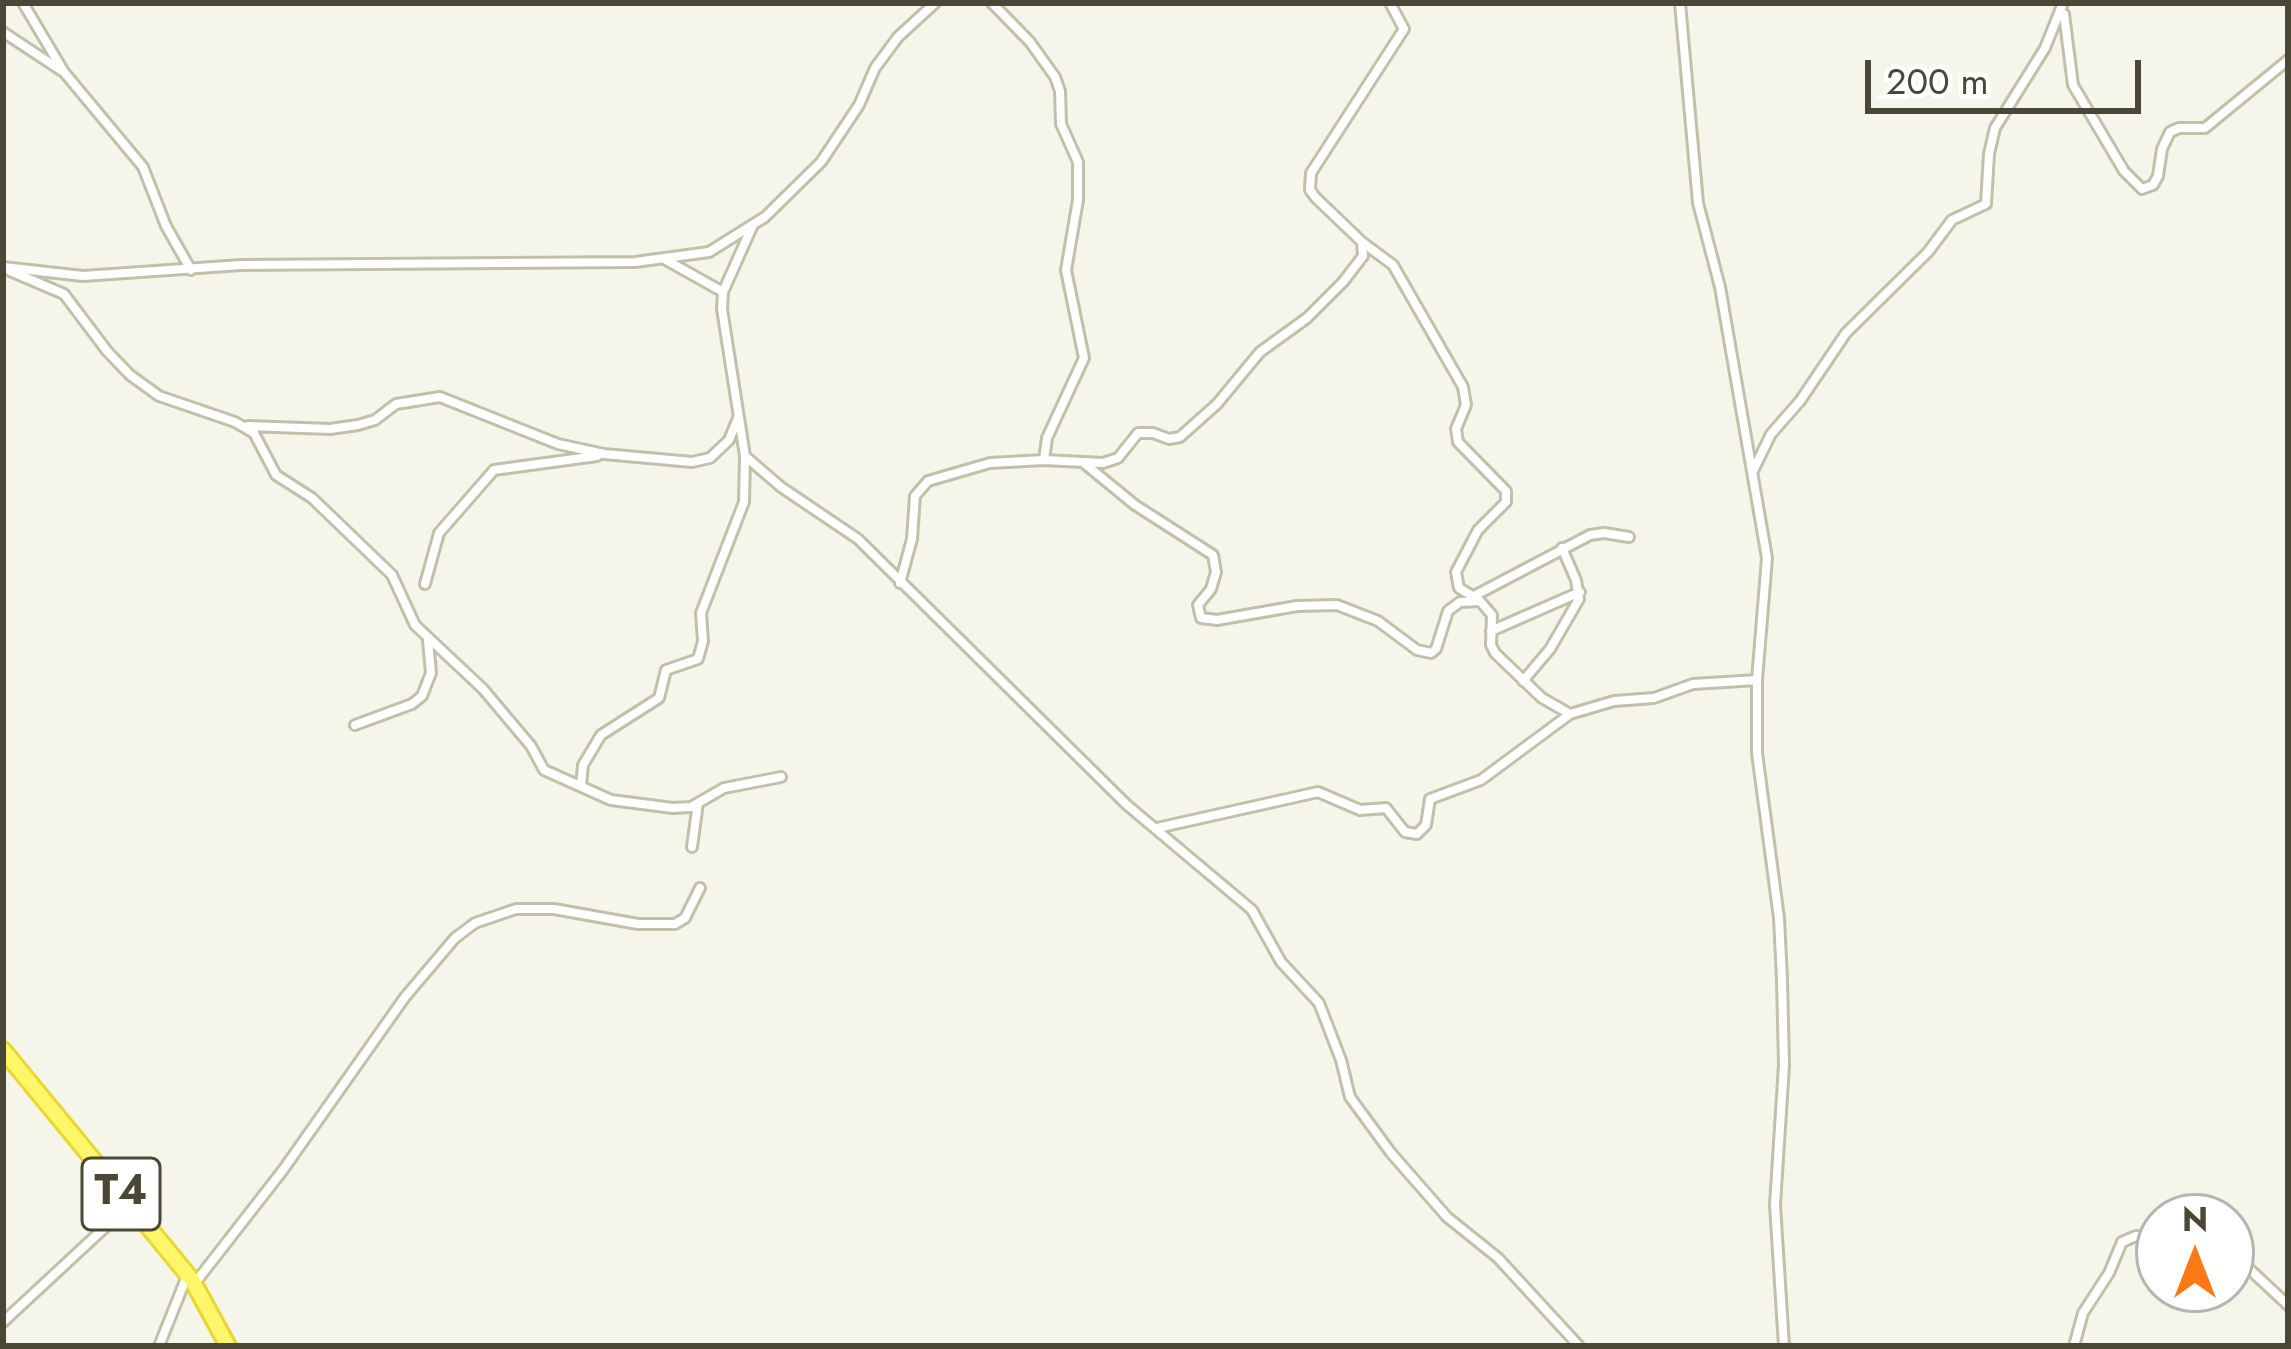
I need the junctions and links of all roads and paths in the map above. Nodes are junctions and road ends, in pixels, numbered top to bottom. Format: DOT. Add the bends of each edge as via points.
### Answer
graph roads {
  1 [pos="23,3"];
  2 [pos="935,3"];
  3 [pos="992,3"];
  4 [pos="1390,3"];
  5 [pos="1680,3"];
  6 [pos="2063,5"];
  7 [pos="3,32"];
  8 [pos="2288,60"];
  9 [pos="64,72"];
  10 [pos="752,227"];
  11 [pos="1362,242"];
  12 [pos="664,259"];
  13 [pos="3,267"];
  14 [pos="190,270"];
  15 [pos="723,292"];
  16 [pos="738,417"];
  17 [pos="243,426"];
  18 [pos="604,454"];
  19 [pos="745,456"];
  20 [pos="1044,460"];
  21 [pos="1084,463"];
  22 [pos="1752,472"];
  23 [pos="1629,537"];
  24 [pos="1562,548"];
  25 [pos="900,583"];
  26 [pos="425,584"];
  27 [pos="1580,592"];
  28 [pos="1476,599"];
  29 [pos="1491,631"];
  30 [pos="428,640"];
  31 [pos="1756,680"];
  32 [pos="1522,682"];
  33 [pos="1570,714"];
  34 [pos="355,724"];
  35 [pos="781,777"];
  36 [pos="581,786"];
  37 [pos="698,802"];
  38 [pos="1157,829"];
  39 [pos="692,847"];
  40 [pos="700,887"];
  41 [pos="3,1050"];
  42 [pos="129,1204"];
  43 [pos="2135,1236"];
  44 [pos="2255,1274"];
  45 [pos="191,1279"];
  46 [pos="2288,1305"];
  47 [pos="3,1322"];
  48 [pos="159,1346"];
  49 [pos="228,1346"];
  50 [pos="1579,1346"];
  51 [pos="1784,1346"];
  52 [pos="2074,1346"];
  1 -- 9 [label="street"];
  2 -- 10 [label="street" via="875,68 820,162"];
  3 -- 20 [label="street" via="1054,77 1061,124 1078,162 1066,271 1084,358"];
  4 -- 11 [label="street" via="1404,29 1310,181 1316,198"];
  5 -- 22 [label="street" via="1698,203"];
  6 -- 8 [label="street" via="2073,85 2142,189 2158,176 2170,132 2205,128"];
  6 -- 22 [label="street" via="1995,128 1986,203 1952,220 1846,333"];
  7 -- 9 [label="street"];
  9 -- 14 [label="street" via="136,156"];
  10 -- 12 [label="street" via="709,252"];
  10 -- 15 [label="street"];
  11 -- 21 [label="street" via="1363,256 1343,282 1260,352 1186,432 1175,439 1138,433 1118,458"];
  11 -- 28 [label="street" via="1388,259 1421,312 1466,393 1458,442 1507,495 1456,572 1459,588"];
  12 -- 14 [label="street"];
  12 -- 15 [label="street"];
  13 -- 14 [label="street" via="83,276"];
  13 -- 17 [label="street" via="64,294 107,351 159,396"];
  15 -- 16 [label="street"];
  16 -- 18 [label="street" via="728,440 702,461"];
  16 -- 19 [label="street"];
  17 -- 18 [label="street" via="358,425 400,403 440,397"];
  17 -- 30 [label="street" via="276,475 312,498 392,575"];
  18 -- 26 [label="street" via="494,470 439,533"];
  19 -- 25 [label="street" via="857,539"];
  19 -- 36 [label="street" via="744,502 701,613 698,659 671,666 659,698 601,735"];
  20 -- 21 [label="street"];
  20 -- 25 [label="street" via="990,463 919,488"];
  21 -- 28 [label="street" via="1213,555 1214,582 1198,605 1201,618 1336,605 1431,652 1448,611"];
  22 -- 31 [label="street" via="1767,558"];
  23 -- 24 [label="street" via="1600,532"];
  24 -- 27 [label="street"];
  24 -- 28 [label="street"];
  25 -- 38 [label="street"];
  27 -- 29 [label="street"];
  27 -- 32 [label="street"];
  28 -- 29 [label="street" via="1490,610"];
  29 -- 32 [label="street" via="1495,653"];
  30 -- 34 [label="street" via="431,673 422,696"];
  30 -- 36 [label="street" via="502,710 539,767"];
  31 -- 33 [label="street" via="1693,684"];
  31 -- 51 [label="street" via="1756,753 1782,979 1775,1205"];
  32 -- 33 [label="street"];
  33 -- 38 [label="street" via="1481,780 1430,799 1417,834 1386,808 1360,810 1318,792"];
  35 -- 37 [label="street"];
  36 -- 37 [label="street" via="626,802"];
  37 -- 39 [label="street"];
  38 -- 50 [label="street" via="1261,920 1281,962 1319,1004 1350,1097 1402,1167"];
  40 -- 45 [label="street" via="673,925 515,909 455,938 283,1170"];
  41 -- 42 [label="highway, T4"];
  42 -- 45 [label="highway, T4"];
  42 -- 47 [label="street"];
  43 -- 52 [label="street" via="2122,1242"];
  44 -- 46 [label="street"];
  45 -- 48 [label="street"];
  45 -- 49 [label="highway, T4"];
}
